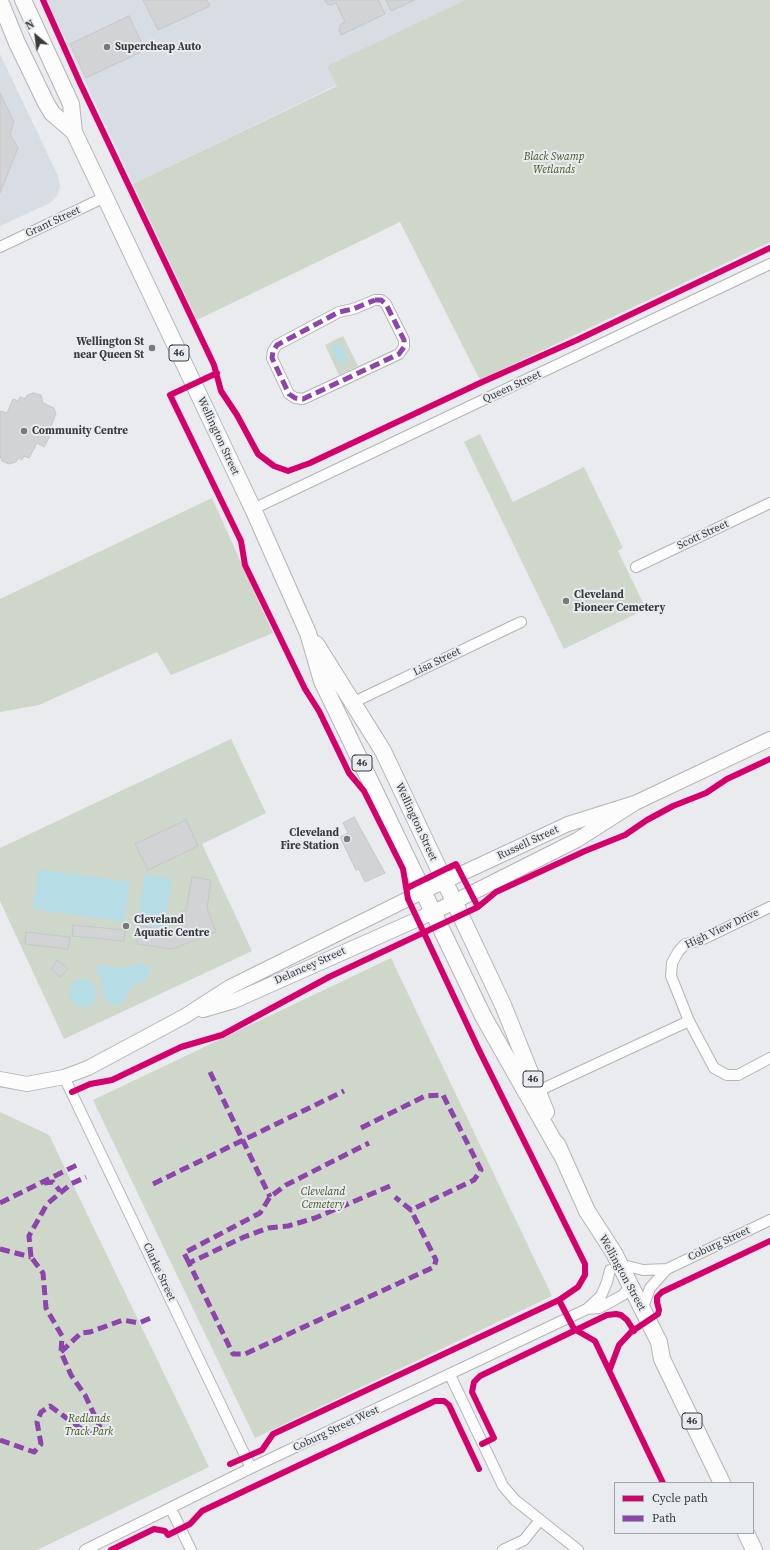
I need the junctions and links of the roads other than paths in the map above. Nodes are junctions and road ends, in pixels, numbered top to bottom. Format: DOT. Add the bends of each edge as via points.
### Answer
graph roads {
  1 [pos="22,0"];
  2 [pos="0,1"];
  3 [pos="74,132"];
  4 [pos="106,197"];
  5 [pos="0,247"];
  6 [pos="770,264"];
  7 [pos="351,377"];
  8 [pos="770,503"];
  9 [pos="253,509"];
  10 [pos="636,567"];
  11 [pos="521,622"];
  12 [pos="308,633"];
  13 [pos="352,703"];
  14 [pos="770,739"];
  15 [pos="635,803"];
  16 [pos="444,882"];
  17 [pos="424,891"];
  18 [pos="454,902"];
  19 [pos="770,907"];
  20 [pos="434,912"];
  21 [pos="185,1016"];
  22 [pos="689,1021"];
  23 [pos="770,1058"];
  24 [pos="64,1077"];
  25 [pos="0,1079"];
  26 [pos="538,1091"];
  27 [pos="560,1154"];
  28 [pos="770,1220"];
  29 [pos="615,1267"];
  30 [pos="667,1269"];
  31 [pos="627,1291"];
  32 [pos="587,1308"];
  33 [pos="642,1310"];
  34 [pos="662,1359"];
  35 [pos="450,1375"];
  36 [pos="252,1468"];
  37 [pos="722,1482"];
  38 [pos="171,1509"];
  39 [pos="540,1520"];
  40 [pos="746,1534"];
  41 [pos="85,1550"];
  42 [pos="191,1550"];
  43 [pos="503,1550"];
  44 [pos="578,1550"];
  45 [pos="754,1550"];
  1 -- 3 [label="main road, Wellington Street / 46" via="71,104"];
  2 -- 3 [label="main road, Wellington Street / 46" via="17,43 52,114"];
  3 -- 4 [label="main road, Wellington Street / 46"];
  4 -- 5 [label="street, Grant Street"];
  4 -- 9 [label="main road, Wellington Street / 46"];
  6 -- 9 [label="street, Queen Street"];
  7 -- 7 [label="street" via="399,354 404,347 404,340 386,304 381,300 339,312 277,344 273,351 272,358 289,394 295,398 303,400"];
  8 -- 10 [label="street, Scott Street"];
  9 -- 12 [label="main road, Wellington Street / 46"];
  11 -- 13 [label="street, Lisa Street"];
  12 -- 13 [label="main road, Wellington Street / 46"];
  12 -- 17 [label="main road, Wellington Street / 46" via="322,681"];
  13 -- 16 [label="main road, Wellington Street / 46" via="382,751"];
  14 -- 15 [label="main road, Russell Street"];
  15 -- 16 [label="main road, Russell Street" via="568,824"];
  15 -- 18 [label="main road, Russell Street" via="577,840"];
  16 -- 17 [label="main road, Russell Street"];
  16 -- 18 [label="main road, Wellington Street / 46"];
  17 -- 20 [label="main road, Wellington Street / 46"];
  17 -- 21 [label="main road, Delancey Street" via="230,987"];
  18 -- 20 [label="main road, Russell Street"];
  18 -- 26 [label="main road, Wellington Street / 46" via="503,1005"];
  19 -- 22 [label="street, High View Drive" via="699,941 685,944 678,952 672,963 671,976"];
  20 -- 21 [label="main road, Delancey Street" via="234,1001"];
  20 -- 27 [label="main road, Wellington Street / 46" via="483,1016"];
  21 -- 24 [label="main road, Delancey Street" via="88,1068"];
  22 -- 23 [label="street, High View Drive" via="714,1068 727,1075 738,1075"];
  22 -- 26 [label="street"];
  24 -- 25 [label="main road, Delancey Street" via="27,1084"];
  24 -- 36 [label="street, Clarke Street"];
  26 -- 27 [label="main road, Wellington Street / 46"];
  27 -- 29 [label="main road, Wellington Street / 46"];
  28 -- 30 [label="street, Coburg Street"];
  29 -- 30 [label="street, Coburg Street"];
  29 -- 31 [label="main road, Wellington Street / 46"];
  29 -- 32 [label="street, Coburg Street West" via="601,1296"];
  30 -- 33 [label="street, Coburg Street" via="650,1288"];
  31 -- 32 [label="street, Coburg Street West" via="599,1308"];
  31 -- 33 [label="main road, Wellington Street / 46"];
  31 -- 34 [label="main road, Wellington Street / 46" via="650,1348"];
  32 -- 35 [label="street, Coburg Street West"];
  33 -- 34 [label="main road, Wellington Street / 46" via="659,1342"];
  34 -- 37 [label="main road, Wellington Street / 46"];
  35 -- 36 [label="street, Coburg Street West"];
  35 -- 39 [label="street" via="503,1486 515,1500"];
  36 -- 38 [label="street, Coburg Street West"];
  38 -- 41 [label="street, Coburg Street West"];
  38 -- 42 [label="street"];
  39 -- 43 [label="street" via="524,1540"];
  39 -- 44 [label="street"];
  40 -- 45 [label="main road"];
}
